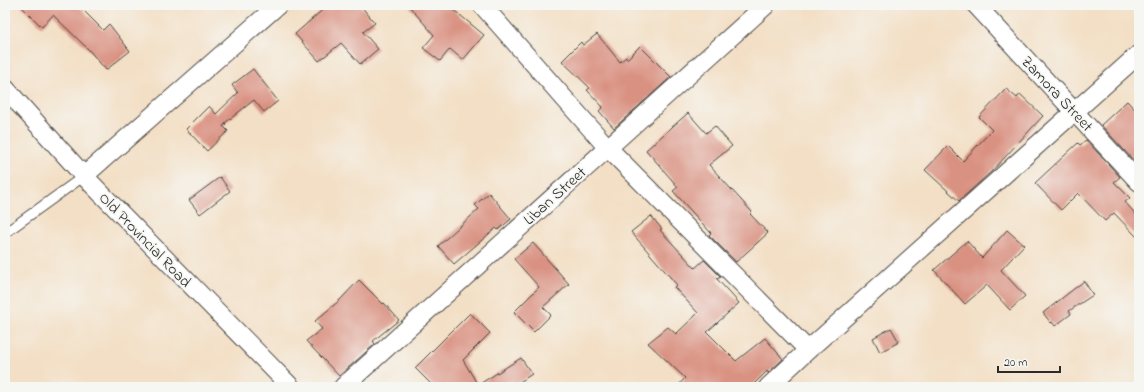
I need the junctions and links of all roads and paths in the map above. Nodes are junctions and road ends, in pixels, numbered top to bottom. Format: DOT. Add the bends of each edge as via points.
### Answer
graph roads {
  1 [pos="278,5"];
  2 [pos="482,5"];
  3 [pos="766,5"];
  4 [pos="976,5"];
  5 [pos="1139,54"];
  6 [pos="5,88"];
  7 [pos="1075,111"];
  8 [pos="607,147"];
  9 [pos="84,176"];
  10 [pos="1139,182"];
  11 [pos="5,233"];
  12 [pos="808,350"];
  13 [pos="291,387"];
  14 [pos="343,387"];
  15 [pos="768,387"];
  1 -- 9 [label="street"];
  2 -- 8 [label="street"];
  3 -- 8 [label="street, Liban Street"];
  4 -- 7 [label="street, Zamora Street"];
  5 -- 7 [label="street"];
  6 -- 9 [label="street, Old Provincial Road"];
  7 -- 10 [label="street, Zamora Street"];
  7 -- 12 [label="street"];
  8 -- 12 [label="street"];
  8 -- 14 [label="street, Liban Street"];
  9 -- 11 [label="lane"];
  9 -- 13 [label="street, Old Provincial Road"];
  12 -- 15 [label="street"];
}
